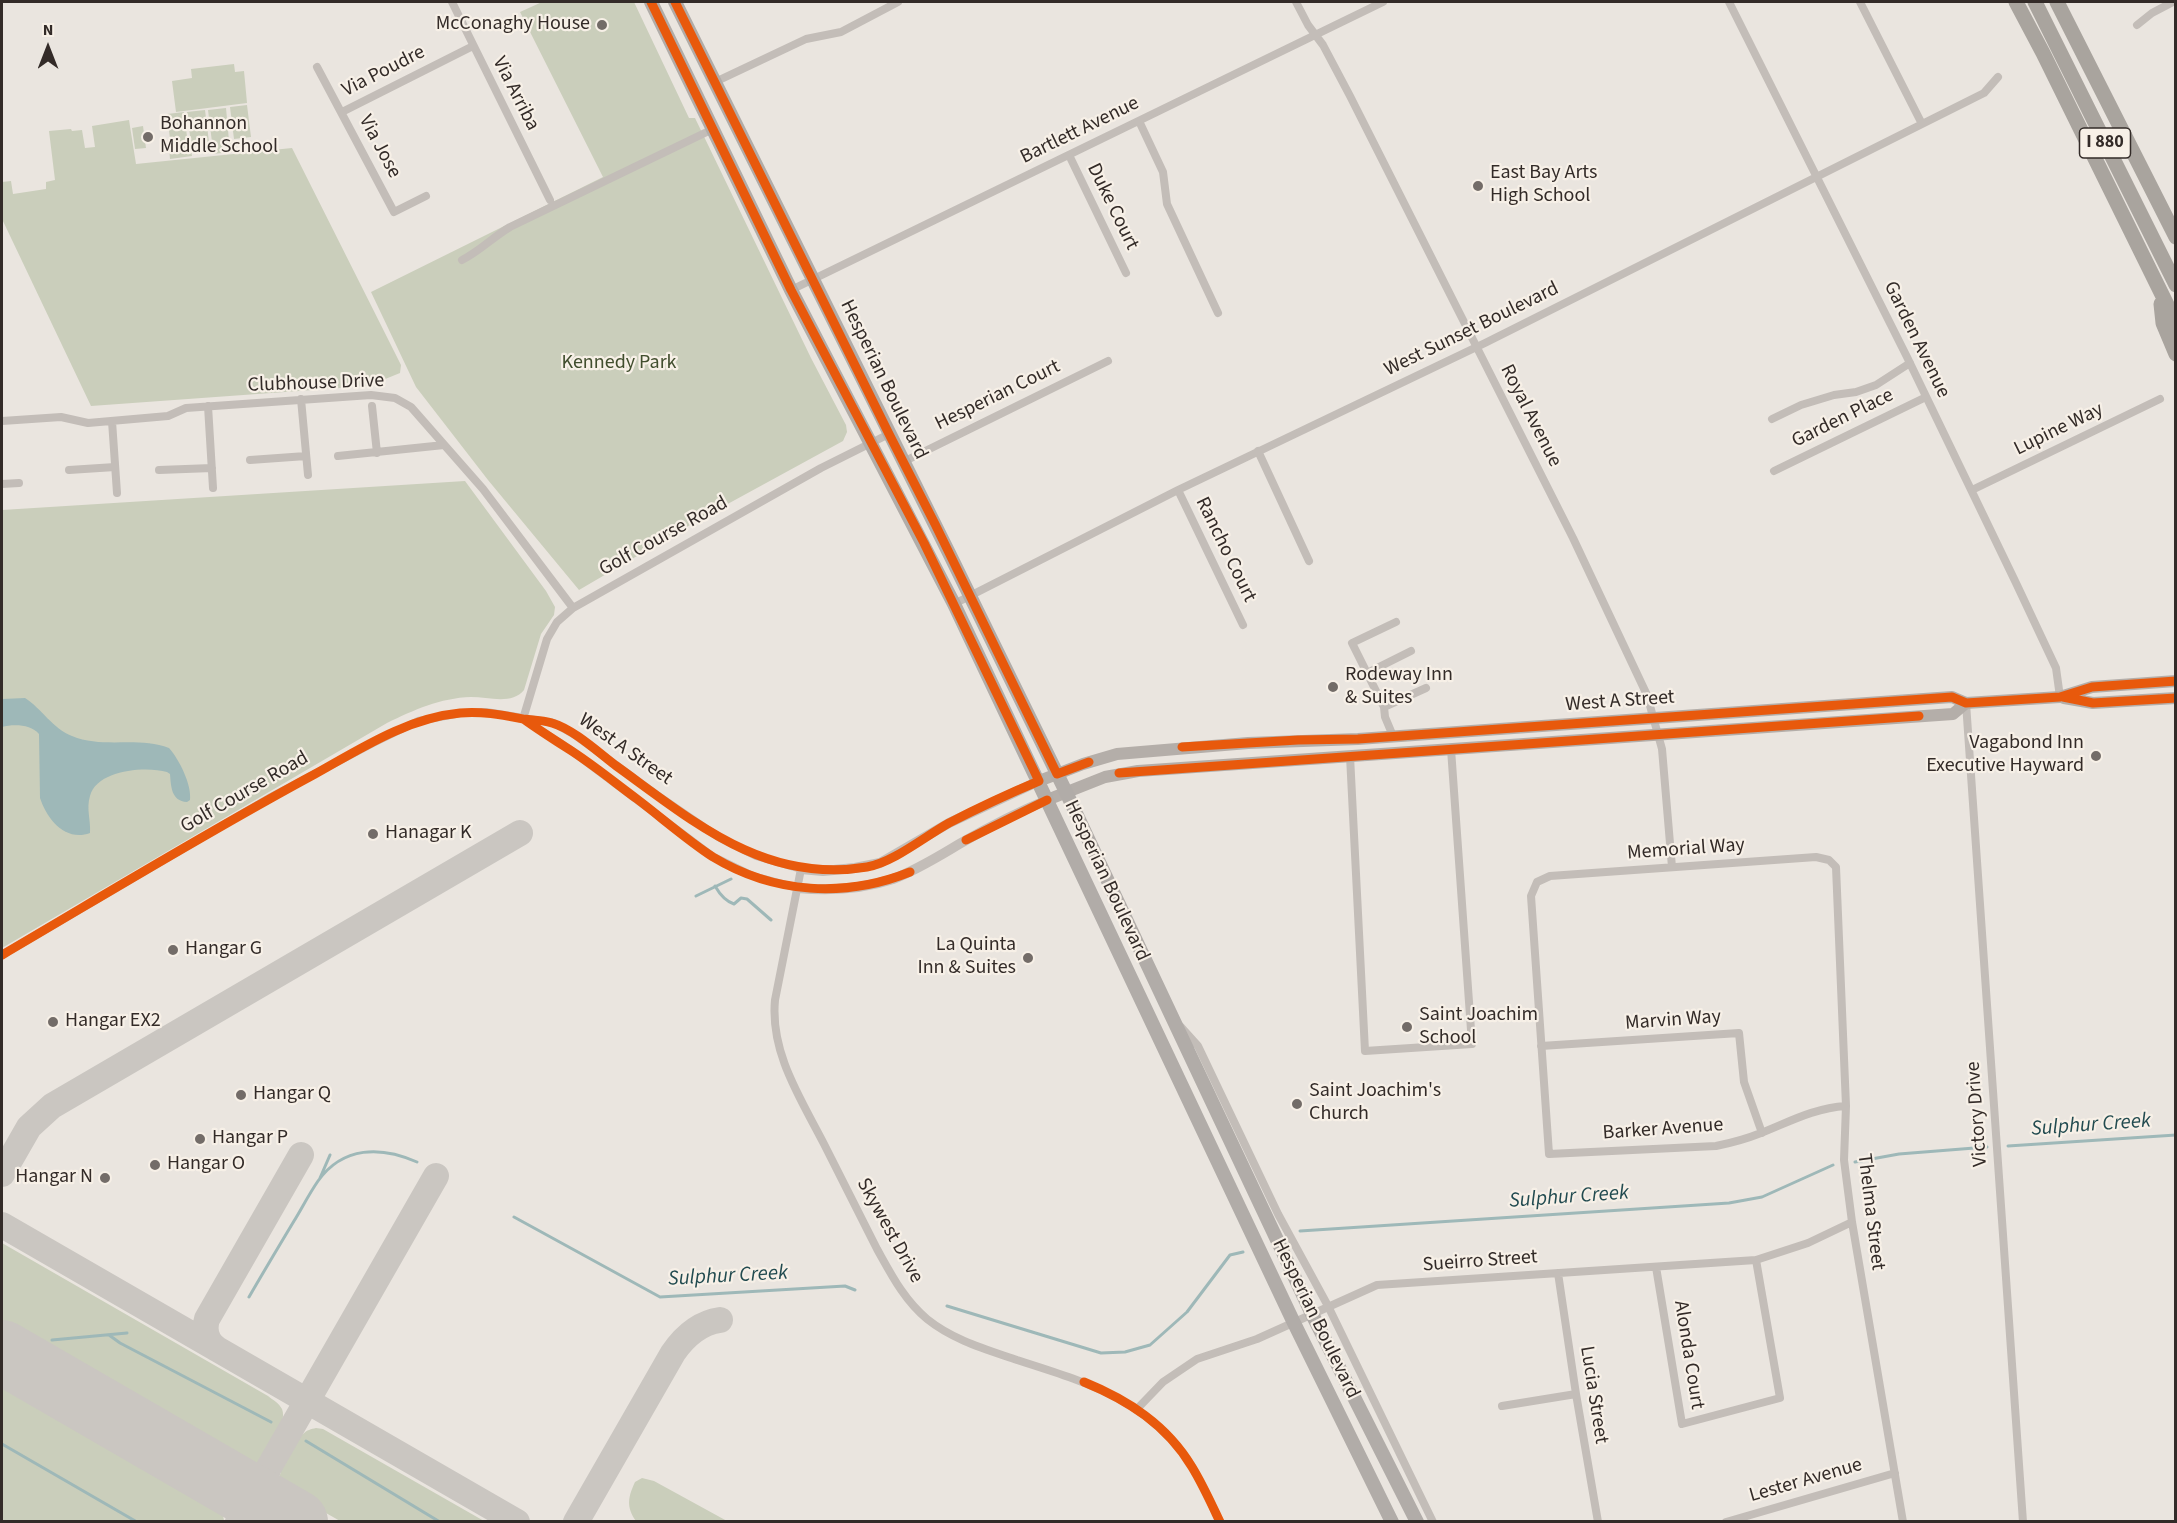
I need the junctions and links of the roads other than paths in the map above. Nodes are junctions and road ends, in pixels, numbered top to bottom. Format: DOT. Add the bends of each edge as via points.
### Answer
graph roads {
  1 [pos="452,2"];
  2 [pos="651,2"];
  3 [pos="675,2"];
  4 [pos="898,2"];
  5 [pos="1296,2"];
  6 [pos="1383,2"];
  7 [pos="1729,2"];
  8 [pos="1860,2"];
  9 [pos="2016,2"];
  10 [pos="2035,2"];
  11 [pos="2057,2"];
  12 [pos="2173,2"];
  13 [pos="882,5"];
  14 [pos="659,18"];
  15 [pos="2138,25"];
  16 [pos="1315,35"];
  17 [pos="694,39"];
  18 [pos="473,46"];
  19 [pos="317,67"];
  20 [pos="1998,77"];
  21 [pos="715,82"];
  22 [pos="342,112"];
  23 [pos="1139,121"];
  24 [pos="1922,124"];
  25 [pos="713,129"];
  26 [pos="2126,136"];
  27 [pos="1069,155"];
  28 [pos="1816,176"];
  29 [pos="426,196"];
  30 [pos="550,200"];
  31 [pos="2175,219"];
  32 [pos="2175,237"];
  33 [pos="462,260"];
  34 [pos="1126,273"];
  35 [pos="814,280"];
  36 [pos="2175,285"];
  37 [pos="791,291"];
  38 [pos="2160,292"];
  39 [pos="1218,313"];
  40 [pos="2175,323"];
  41 [pos="1477,347"];
  42 [pos="2175,354"];
  43 [pos="1108,361"];
  44 [pos="1910,363"];
  45 [pos="1926,397"];
  46 [pos="301,399"];
  47 [pos="2160,399"];
  48 [pos="208,406"];
  49 [pos="372,406"];
  50 [pos="1772,419"];
  51 [pos="2,421"];
  52 [pos="112,421"];
  53 [pos="889,434"];
  54 [pos="870,442"];
  55 [pos="444,445"];
  56 [pos="1258,451"];
  57 [pos="377,453"];
  58 [pos="306,456"];
  59 [pos="338,456"];
  60 [pos="250,460"];
  61 [pos="903,462"];
  62 [pos="115,467"];
  63 [pos="212,468"];
  64 [pos="69,470"];
  65 [pos="159,470"];
  66 [pos="1774,471"];
  67 [pos="308,475"];
  68 [pos="19,483"];
  69 [pos="2,484"];
  70 [pos="213,488"];
  71 [pos="1178,490"];
  72 [pos="1972,490"];
  73 [pos="117,493"];
  74 [pos="1309,561"];
  75 [pos="970,596"];
  76 [pos="954,604"];
  77 [pos="573,608"];
  78 [pos="1396,622"];
  79 [pos="1243,625"];
  80 [pos="1411,651"];
  81 [pos="1367,673"];
  82 [pos="2175,681"];
  83 [pos="1426,688"];
  84 [pos="2060,697"];
  85 [pos="2175,698"];
  86 [pos="1966,703"];
  87 [pos="1384,707"];
  88 [pos="1653,718"];
  89 [pos="523,719"];
  90 [pos="1658,735"];
  91 [pos="1393,736"];
  92 [pos="1358,739"];
  93 [pos="1248,743"];
  94 [pos="1451,749"];
  95 [pos="1350,756"];
  96 [pos="1230,765"];
  97 [pos="1057,774"];
  98 [pos="1039,781"];
  99 [pos="1066,792"];
  100 [pos="1047,800"];
  101 [pos="1672,867"];
  102 [pos="1836,867"];
  103 [pos="801,869"];
  104 [pos="798,888"];
  105 [pos="2,955"];
  106 [pos="1172,1016"];
  107 [pos="1541,1046"];
  108 [pos="1846,1106"];
  109 [pos="1762,1133"];
  110 [pos="1852,1222"];
  111 [pos="1756,1260"];
  112 [pos="1656,1267"];
  113 [pos="1558,1273"];
  114 [pos="1328,1306"];
  115 [pos="1312,1314"];
  116 [pos="1294,1323"];
  117 [pos="1576,1394"];
  118 [pos="1502,1406"];
  119 [pos="1137,1409"];
  120 [pos="1895,1473"];
  121 [pos="1220,1521"];
  122 [pos="1392,1521"];
  123 [pos="1417,1521"];
  124 [pos="1433,1521"];
  125 [pos="1598,1521"];
  126 [pos="1726,1521"];
  127 [pos="1903,1521"];
  128 [pos="2023,1521"];
  1 -- 18 [label="street, Via Arriba"];
  2 -- 14 [label="main road, Hesperian Boulevard"];
  3 -- 17 [label="main road, Hesperian Boulevard"];
  4 -- 13 [label="street"];
  5 -- 16 [label="street, Royal Avenue"];
  6 -- 16 [label="street, Bartlett Avenue"];
  7 -- 28 [label="street, Garden Avenue"];
  8 -- 24 [label="street"];
  9 -- 38 [label="highway, I 880"];
  10 -- 36 [label="highway, I 880"];
  11 -- 26 [label="highway, I 880"];
  12 -- 15 [label="street"];
  13 -- 21 [label="street" via="841,32 806,39"];
  14 -- 17 [label="main road" via="674,34"];
  14 -- 25 [label="main road, Hesperian Boulevard"];
  16 -- 23 [label="street, Bartlett Avenue"];
  16 -- 41 [label="street, Royal Avenue"];
  17 -- 21 [label="main road, Hesperian Boulevard"];
  18 -- 22 [label="street, Via Poudre"];
  18 -- 30 [label="street, Via Arriba"];
  19 -- 22 [label="street, Via Jose"];
  20 -- 24 [label="street, West Sunset Boulevard" via="1984,93"];
  21 -- 35 [label="main road, Hesperian Boulevard"];
  22 -- 29 [label="street, Via Jose" via="394,212"];
  23 -- 27 [label="street, Bartlett Avenue"];
  23 -- 39 [label="street" via="1163,172 1167,204"];
  24 -- 28 [label="street, West Sunset Boulevard"];
  25 -- 33 [label="street" via="510,227"];
  25 -- 37 [label="main road, Hesperian Boulevard"];
  26 -- 31 [label="highway"];
  26 -- 32 [label="highway, I 880"];
  27 -- 34 [label="street, Duke Court"];
  27 -- 35 [label="street, Bartlett Avenue"];
  28 -- 41 [label="street, West Sunset Boulevard"];
  28 -- 44 [label="street, Garden Avenue"];
  35 -- 37 [label="street, Bartlett Avenue"];
  35 -- 53 [label="main road, Hesperian Boulevard"];
  37 -- 54 [label="main road, Hesperian Boulevard"];
  38 -- 40 [label="highway, I 880"];
  38 -- 42 [label="highway" via="2163,323"];
  41 -- 56 [label="street, West Sunset Boulevard"];
  41 -- 88 [label="street, Royal Avenue" via="1582,557 1647,695"];
  43 -- 61 [label="street, Hesperian Court"];
  44 -- 45 [label="street, Garden Avenue"];
  44 -- 50 [label="street" via="1876,385 1801,405"];
  45 -- 66 [label="street, Garden Place"];
  45 -- 72 [label="street, Garden Avenue"];
  46 -- 48 [label="street, Clubhouse Drive"];
  46 -- 55 [label="street, Clubhouse Drive" via="371,395 395,398 411,407"];
  46 -- 58 [label="street"];
  47 -- 72 [label="street, Lupine Way"];
  48 -- 52 [label="street, Clubhouse Drive" via="186,408 168,416"];
  48 -- 63 [label="street"];
  49 -- 57 [label="street"];
  51 -- 52 [label="street, Clubhouse Drive" via="61,417 88,423"];
  52 -- 62 [label="street"];
  53 -- 54 [label="street, Golf Course Road"];
  53 -- 61 [label="main road, Hesperian Boulevard"];
  54 -- 76 [label="main road, Hesperian Boulevard"];
  54 -- 77 [label="street, Golf Course Road"];
  55 -- 57 [label="street"];
  55 -- 77 [label="street, Clubhouse Drive" via="483,489"];
  56 -- 71 [label="street, West Sunset Boulevard"];
  56 -- 74 [label="street"];
  57 -- 59 [label="street"];
  58 -- 60 [label="street"];
  58 -- 67 [label="street"];
  61 -- 75 [label="main road, Hesperian Boulevard"];
  62 -- 64 [label="street"];
  62 -- 73 [label="street"];
  63 -- 65 [label="street"];
  63 -- 70 [label="street"];
  68 -- 69 [label="street"];
  71 -- 75 [label="street, West Sunset Boulevard"];
  71 -- 79 [label="street, Rancho Court"];
  72 -- 84 [label="street, Garden Avenue" via="2056,668"];
  75 -- 76 [label="street, West Sunset Boulevard"];
  75 -- 97 [label="main road, Hesperian Boulevard"];
  76 -- 98 [label="main road, Hesperian Boulevard"];
  77 -- 89 [label="street, Golf Course Road" via="557,622 548,639"];
  78 -- 81 [label="street" via="1352,643"];
  80 -- 81 [label="street"];
  81 -- 87 [label="street"];
  82 -- 84 [label="main road, West A Street" via="2092,687"];
  83 -- 87 [label="street"];
  84 -- 85 [label="main road, West A Street" via="2093,703"];
  84 -- 86 [label="main road, West A Street"];
  86 -- 88 [label="main road, West A Street" via="1952,697"];
  86 -- 90 [label="main road, West A Street" via="1953,714"];
  86 -- 128 [label="street, Victory Drive"];
  87 -- 91 [label="street"];
  88 -- 90 [label="street, Royal Avenue"];
  88 -- 91 [label="main road, West A Street"];
  89 -- 103 [label="street, West A Street" via="554,723 575,735 729,843 756,856"];
  89 -- 104 [label="street, West A Street" via="712,856 753,876"];
  89 -- 105 [label="street, Golf Course Road" via="486,712 418,721 271,797"];
  90 -- 94 [label="main road, West A Street"];
  90 -- 101 [label="street, Royal Avenue"];
  91 -- 92 [label="main road, West A Street"];
  92 -- 93 [label="main road, West A Street"];
  92 -- 95 [label="main road"];
  93 -- 96 [label="main road"];
  93 -- 97 [label="main road, West A Street" via="1117,754"];
  94 -- 95 [label="main road, West A Street"];
  94 -- 95 [label="street" via="1472,1044 1365,1051"];
  95 -- 96 [label="main road, West A Street"];
  96 -- 99 [label="main road, West A Street" via="1119,773"];
  97 -- 98 [label="main road, West A Street"];
  97 -- 99 [label="main road, Hesperian Boulevard"];
  98 -- 100 [label="main road, Hesperian Boulevard"];
  98 -- 103 [label="street, West A Street" via="948,824 880,863 823,871"];
  99 -- 100 [label="main road, West A Street"];
  99 -- 106 [label="main road, Hesperian Boulevard"];
  100 -- 104 [label="street, West A Street" via="891,879 846,889"];
  100 -- 116 [label="main road, Hesperian Boulevard"];
  101 -- 102 [label="street, Memorial Way" via="1816,857 1829,860"];
  101 -- 107 [label="street, Memorial Way" via="1550,876 1537,882 1531,896"];
  102 -- 108 [label="street, Thelma Street"];
  103 -- 104 [label="street, Skywest Drive"];
  104 -- 119 [label="street, Skywest Drive" via="775,1000 777,1040 787,1071 897,1286 926,1318 956,1338 1084,1382"];
  106 -- 114 [label="street, Hesperian Boulevard" via="1198,1046 1278,1214"];
  106 -- 115 [label="main road, Hesperian Boulevard"];
  107 -- 109 [label="street, Marvin Way" via="1739,1033 1744,1082"];
  107 -- 109 [label="street, Barker Avenue" via="1549,1154 1716,1146"];
  108 -- 109 [label="street, Barker Avenue" via="1810,1112"];
  108 -- 110 [label="street, Thelma Street" via="1844,1160"];
  110 -- 111 [label="street, Sueirro Street" via="1808,1243"];
  110 -- 120 [label="street, Thelma Street"];
  111 -- 112 [label="street, Sueirro Street"];
  111 -- 112 [label="street, Alonda Court" via="1780,1398 1682,1424"];
  112 -- 113 [label="street, Sueirro Street"];
  113 -- 114 [label="street, Sueirro Street" via="1377,1284"];
  113 -- 117 [label="street, Lucia Street"];
  114 -- 115 [label="street, Sueirro Street"];
  114 -- 124 [label="street, Hesperian Boulevard"];
  115 -- 116 [label="street, Sueirro Street"];
  115 -- 123 [label="main road, Hesperian Boulevard"];
  116 -- 119 [label="street, Sueirro Street" via="1197,1359 1162,1382"];
  116 -- 122 [label="main road, Hesperian Boulevard"];
  117 -- 118 [label="street"];
  117 -- 125 [label="street, Lucia Street"];
  119 -- 121 [label="street, Skywest Drive" via="1176,1444"];
  120 -- 126 [label="street, Lester Avenue"];
  120 -- 127 [label="street, Thelma Street"];
}
